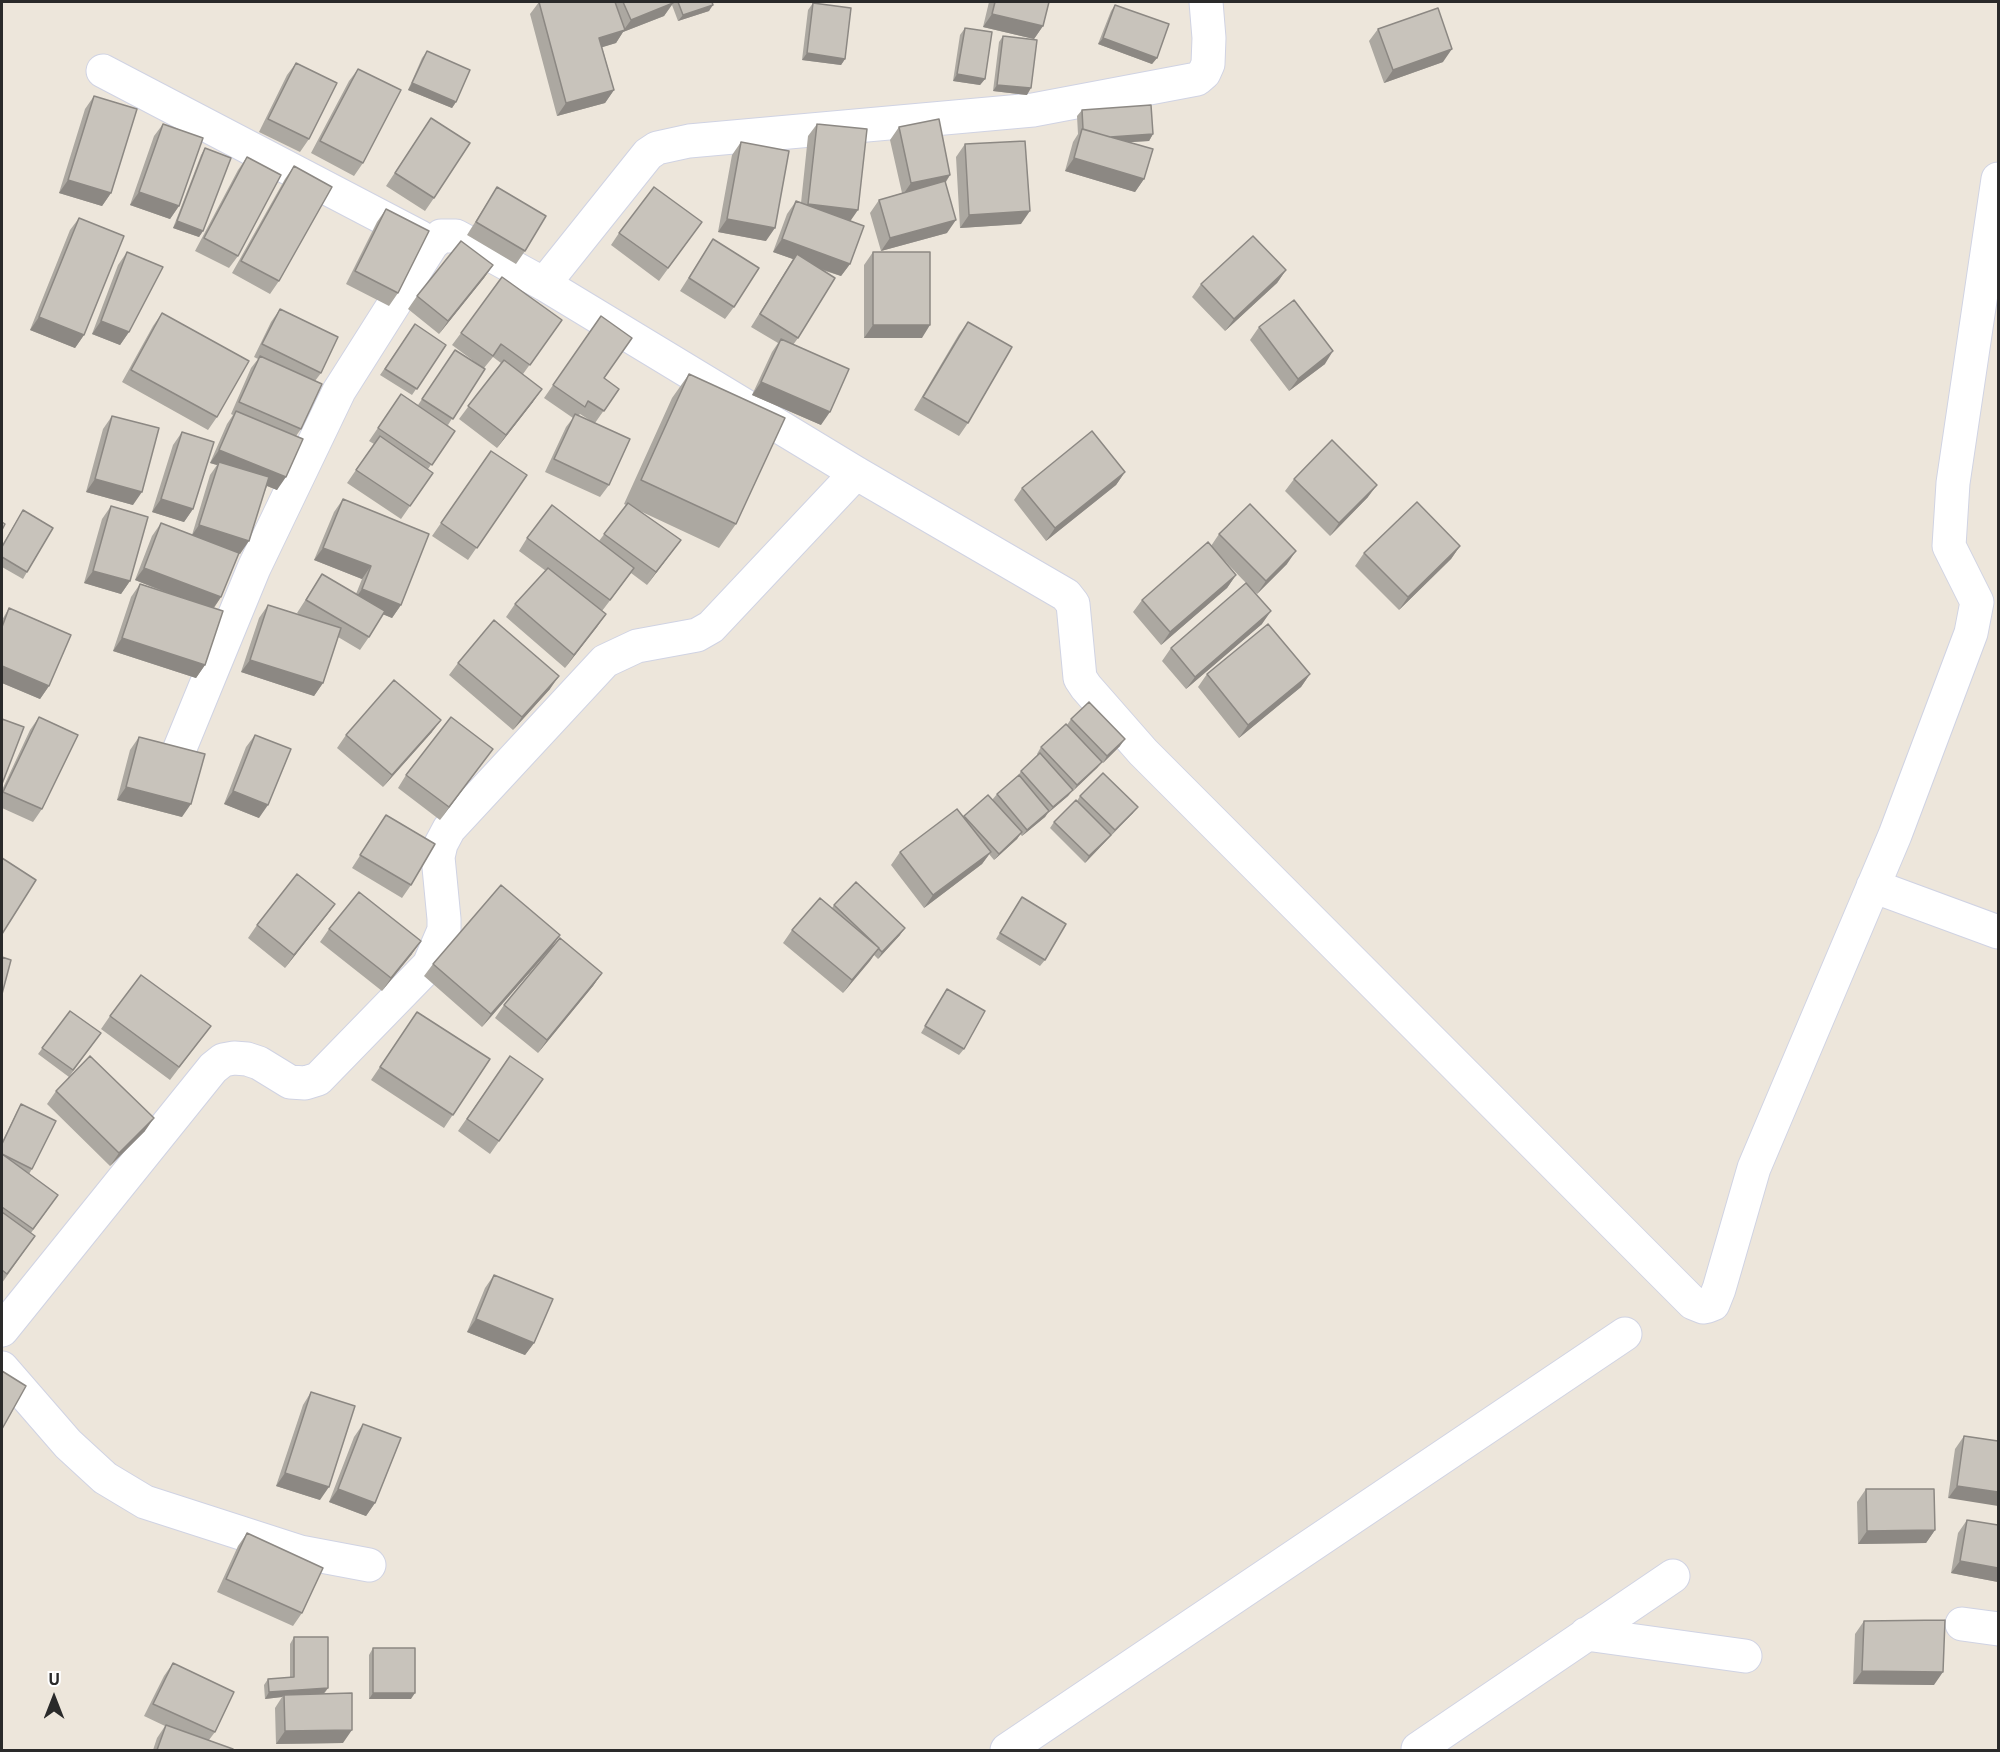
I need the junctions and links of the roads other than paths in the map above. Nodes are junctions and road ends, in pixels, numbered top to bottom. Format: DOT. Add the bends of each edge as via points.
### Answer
graph roads {
  1 [pos="1206,2"];
  2 [pos="103,71"];
  3 [pos="1998,179"];
  4 [pos="432,244"];
  5 [pos="544,284"];
  6 [pos="856,473"];
  7 [pos="178,753"];
  8 [pos="1873,886"];
  9 [pos="1998,932"];
  10 [pos="2,1330"];
  11 [pos="1625,1334"];
  12 [pos="2,1368"];
  13 [pos="369,1565"];
  14 [pos="1673,1576"];
  15 [pos="1962,1624"];
  16 [pos="1998,1629"];
  17 [pos="1586,1634"];
  18 [pos="1745,1656"];
  19 [pos="1007,1750"];
  20 [pos="1420,1750"];
  1 -- 5 [label="street" via="1208,64 1197,79 1033,110 689,141 657,148 648,154"];
  2 -- 4 [label="street"];
  3 -- 8 [label="street" via="1953,483 1949,546 1977,602 1971,633"];
  4 -- 5 [label="street" via="441,236 456,236"];
  4 -- 7 [label="street" via="339,391 254,568"];
  5 -- 6 [label="street"];
  6 -- 8 [label="street" via="1066,595 1073,604 1080,678 1143,753 1693,1304 1713,1304 1754,1168"];
  6 -- 10 [label="street" via="711,627 697,635 636,646 605,661 450,829 438,857 444,930 429,965 318,1079 290,1082 260,1063 223,1060"];
  8 -- 9 [label="street"];
  11 -- 19 [label="street"];
  12 -- 13 [label="street" via="68,1444 105,1478 145,1502 300,1552"];
  14 -- 17 [label="street"];
  15 -- 16 [label="street"];
  17 -- 18 [label="street"];
  17 -- 20 [label="street"];
}
